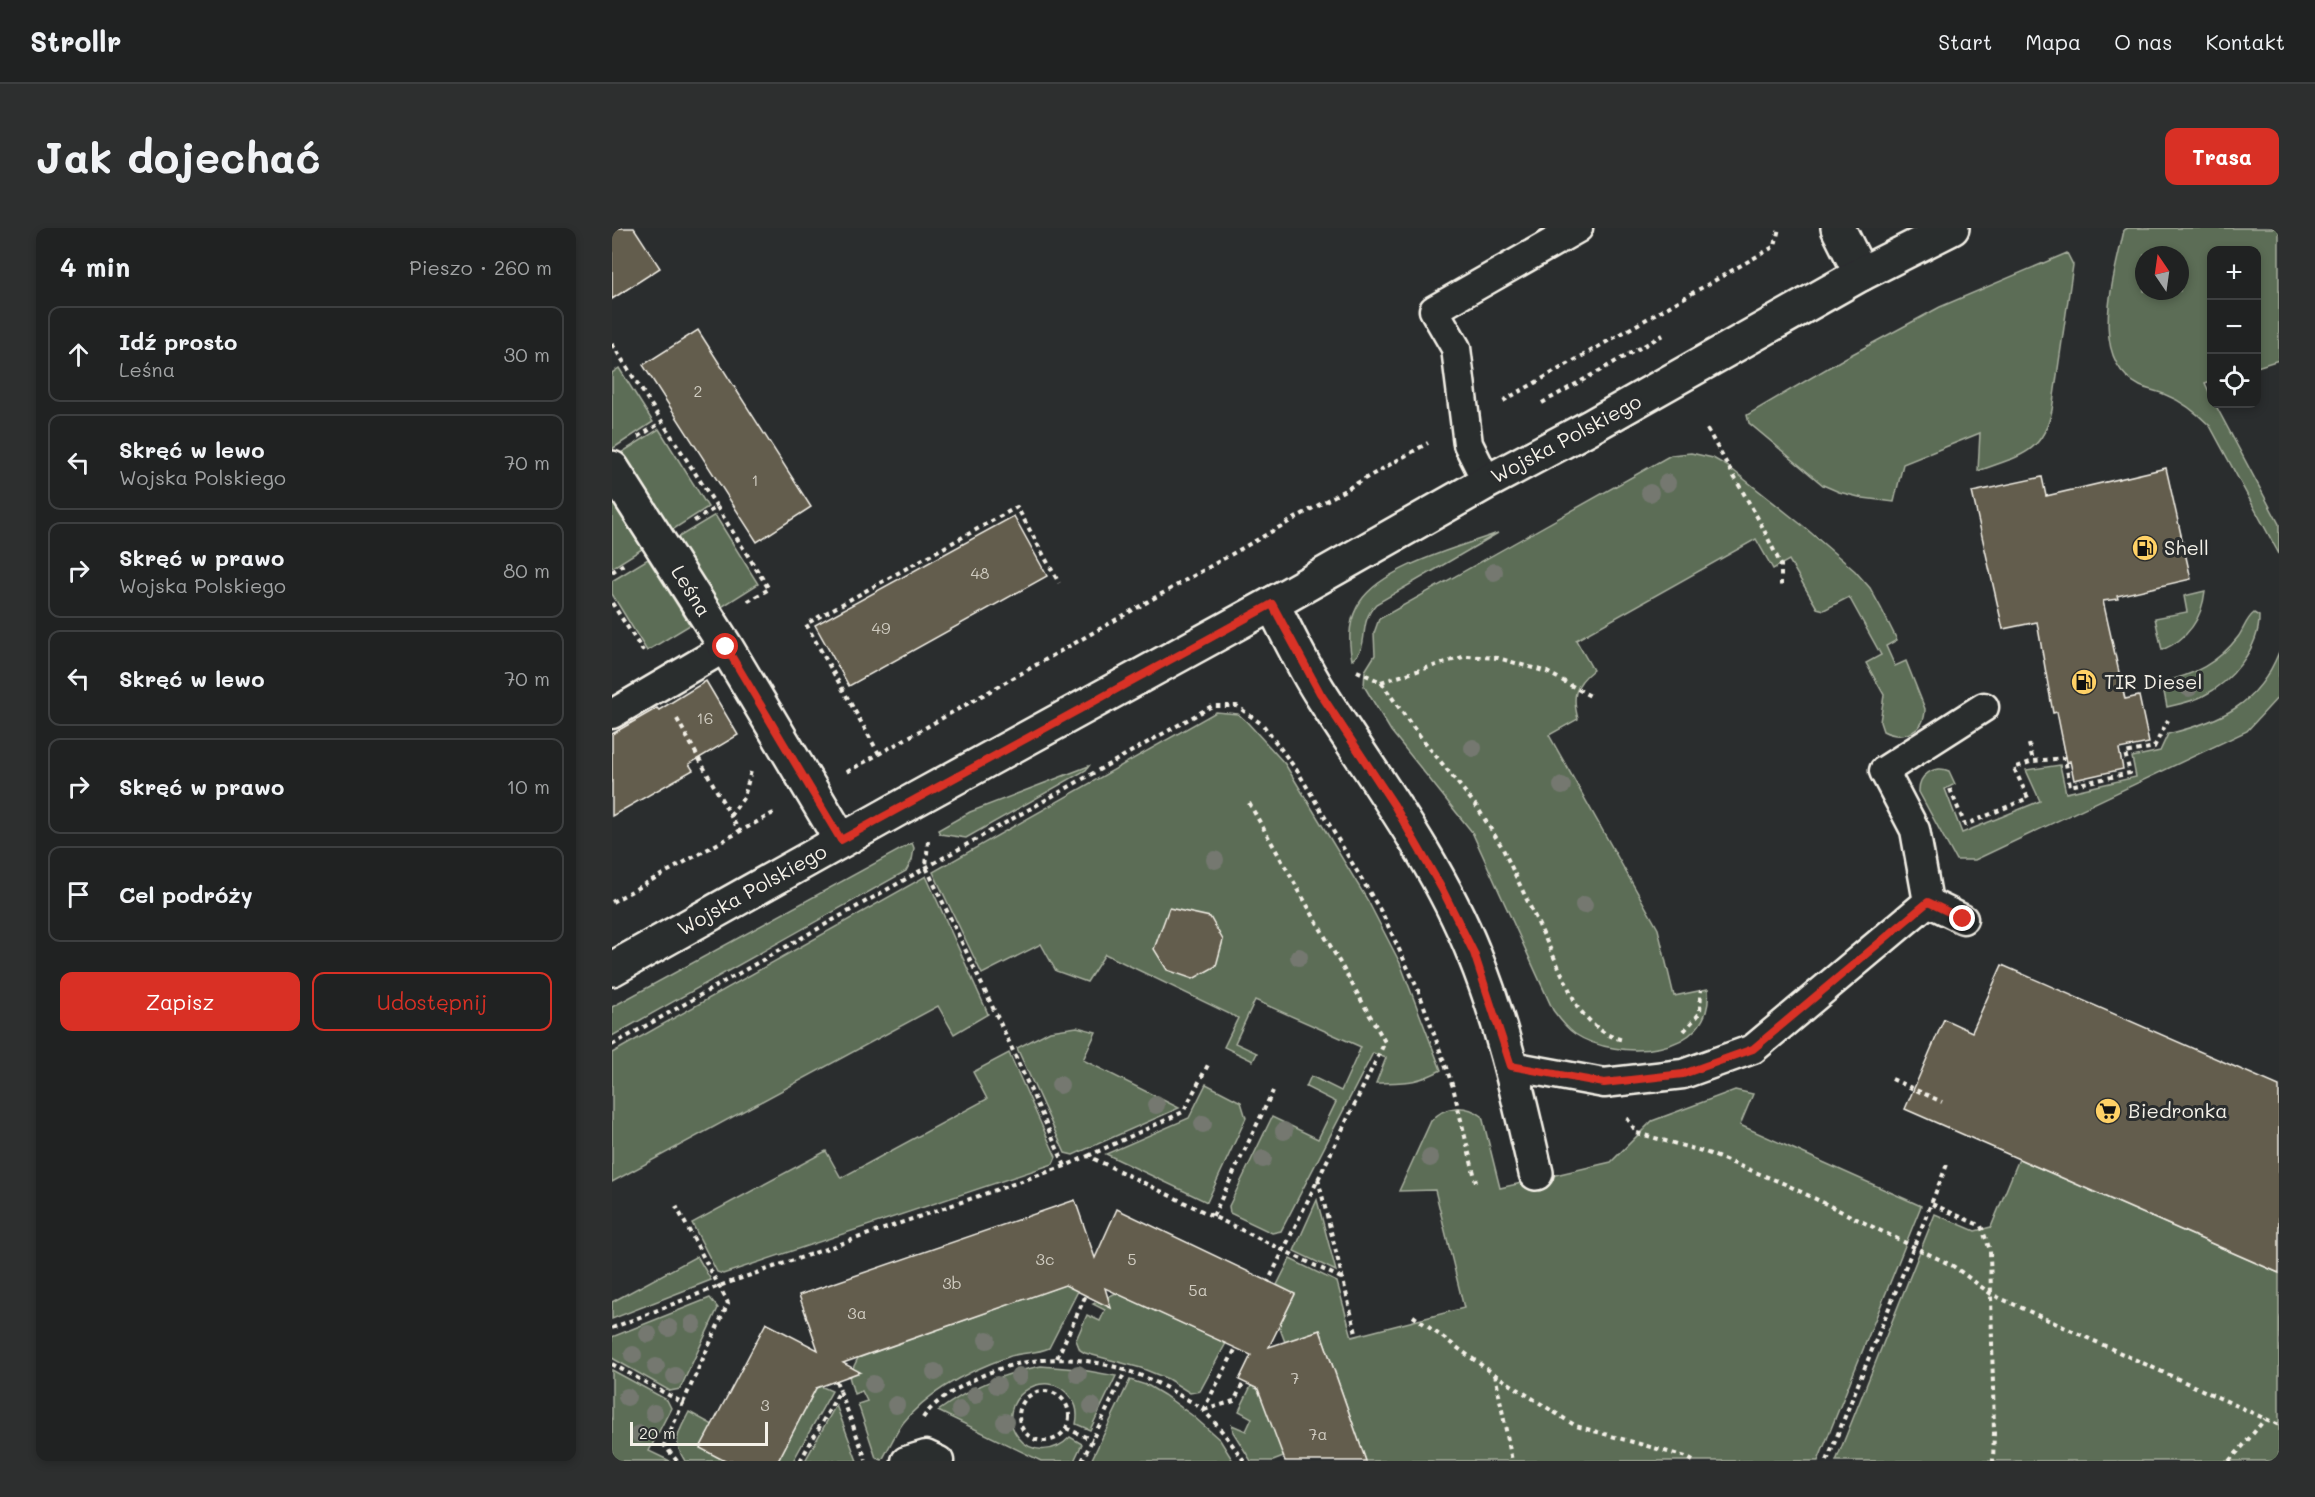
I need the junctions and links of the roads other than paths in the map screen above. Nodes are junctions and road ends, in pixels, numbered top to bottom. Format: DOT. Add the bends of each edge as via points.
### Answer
graph roads {
  1 [pos="1578,228"];
  2 [pos="1838,228"];
  3 [pos="1952,228"];
  4 [pos="1861,274"];
  5 [pos="612,468"];
  6 [pos="1487,482"];
  7 [pos="1272,604"];
  8 [pos="719,636"];
  9 [pos="1984,707"];
  10 [pos="612,714"];
  11 [pos="841,840"];
  12 [pos="1928,902"];
  13 [pos="1963,919"];
  14 [pos="612,969"];
  15 [pos="1511,1066"];
  16 [pos="1536,1173"];
  17 [pos="906,1461"];
  18 [pos="939,1461"];
  1 -- 6 [label="lane" via="1434,310 1456,348 1468,444"];
  2 -- 4 [label="main road"];
  3 -- 4 [label="main road, Wojska Polskiego"];
  4 -- 6 [label="main road, Wojska Polskiego"];
  5 -- 8 [label="main road, Leśna"];
  6 -- 7 [label="main road, Wojska Polskiego"];
  7 -- 11 [label="main road, Wojska Polskiego"];
  7 -- 15 [label="main road" via="1320,693 1394,805 1442,889 1474,953"];
  8 -- 10 [label="lane"];
  8 -- 11 [label="main road, Leśna"];
  9 -- 12 [label="lane" via="1884,771 1915,830"];
  11 -- 14 [label="main road, Wojska Polskiego"];
  12 -- 13 [label="lane"];
  12 -- 15 [label="lane" via="1753,1049 1683,1074 1604,1083"];
  15 -- 16 [label="main road"];
  17 -- 18 [label="lane" via="926,1455"];
}
